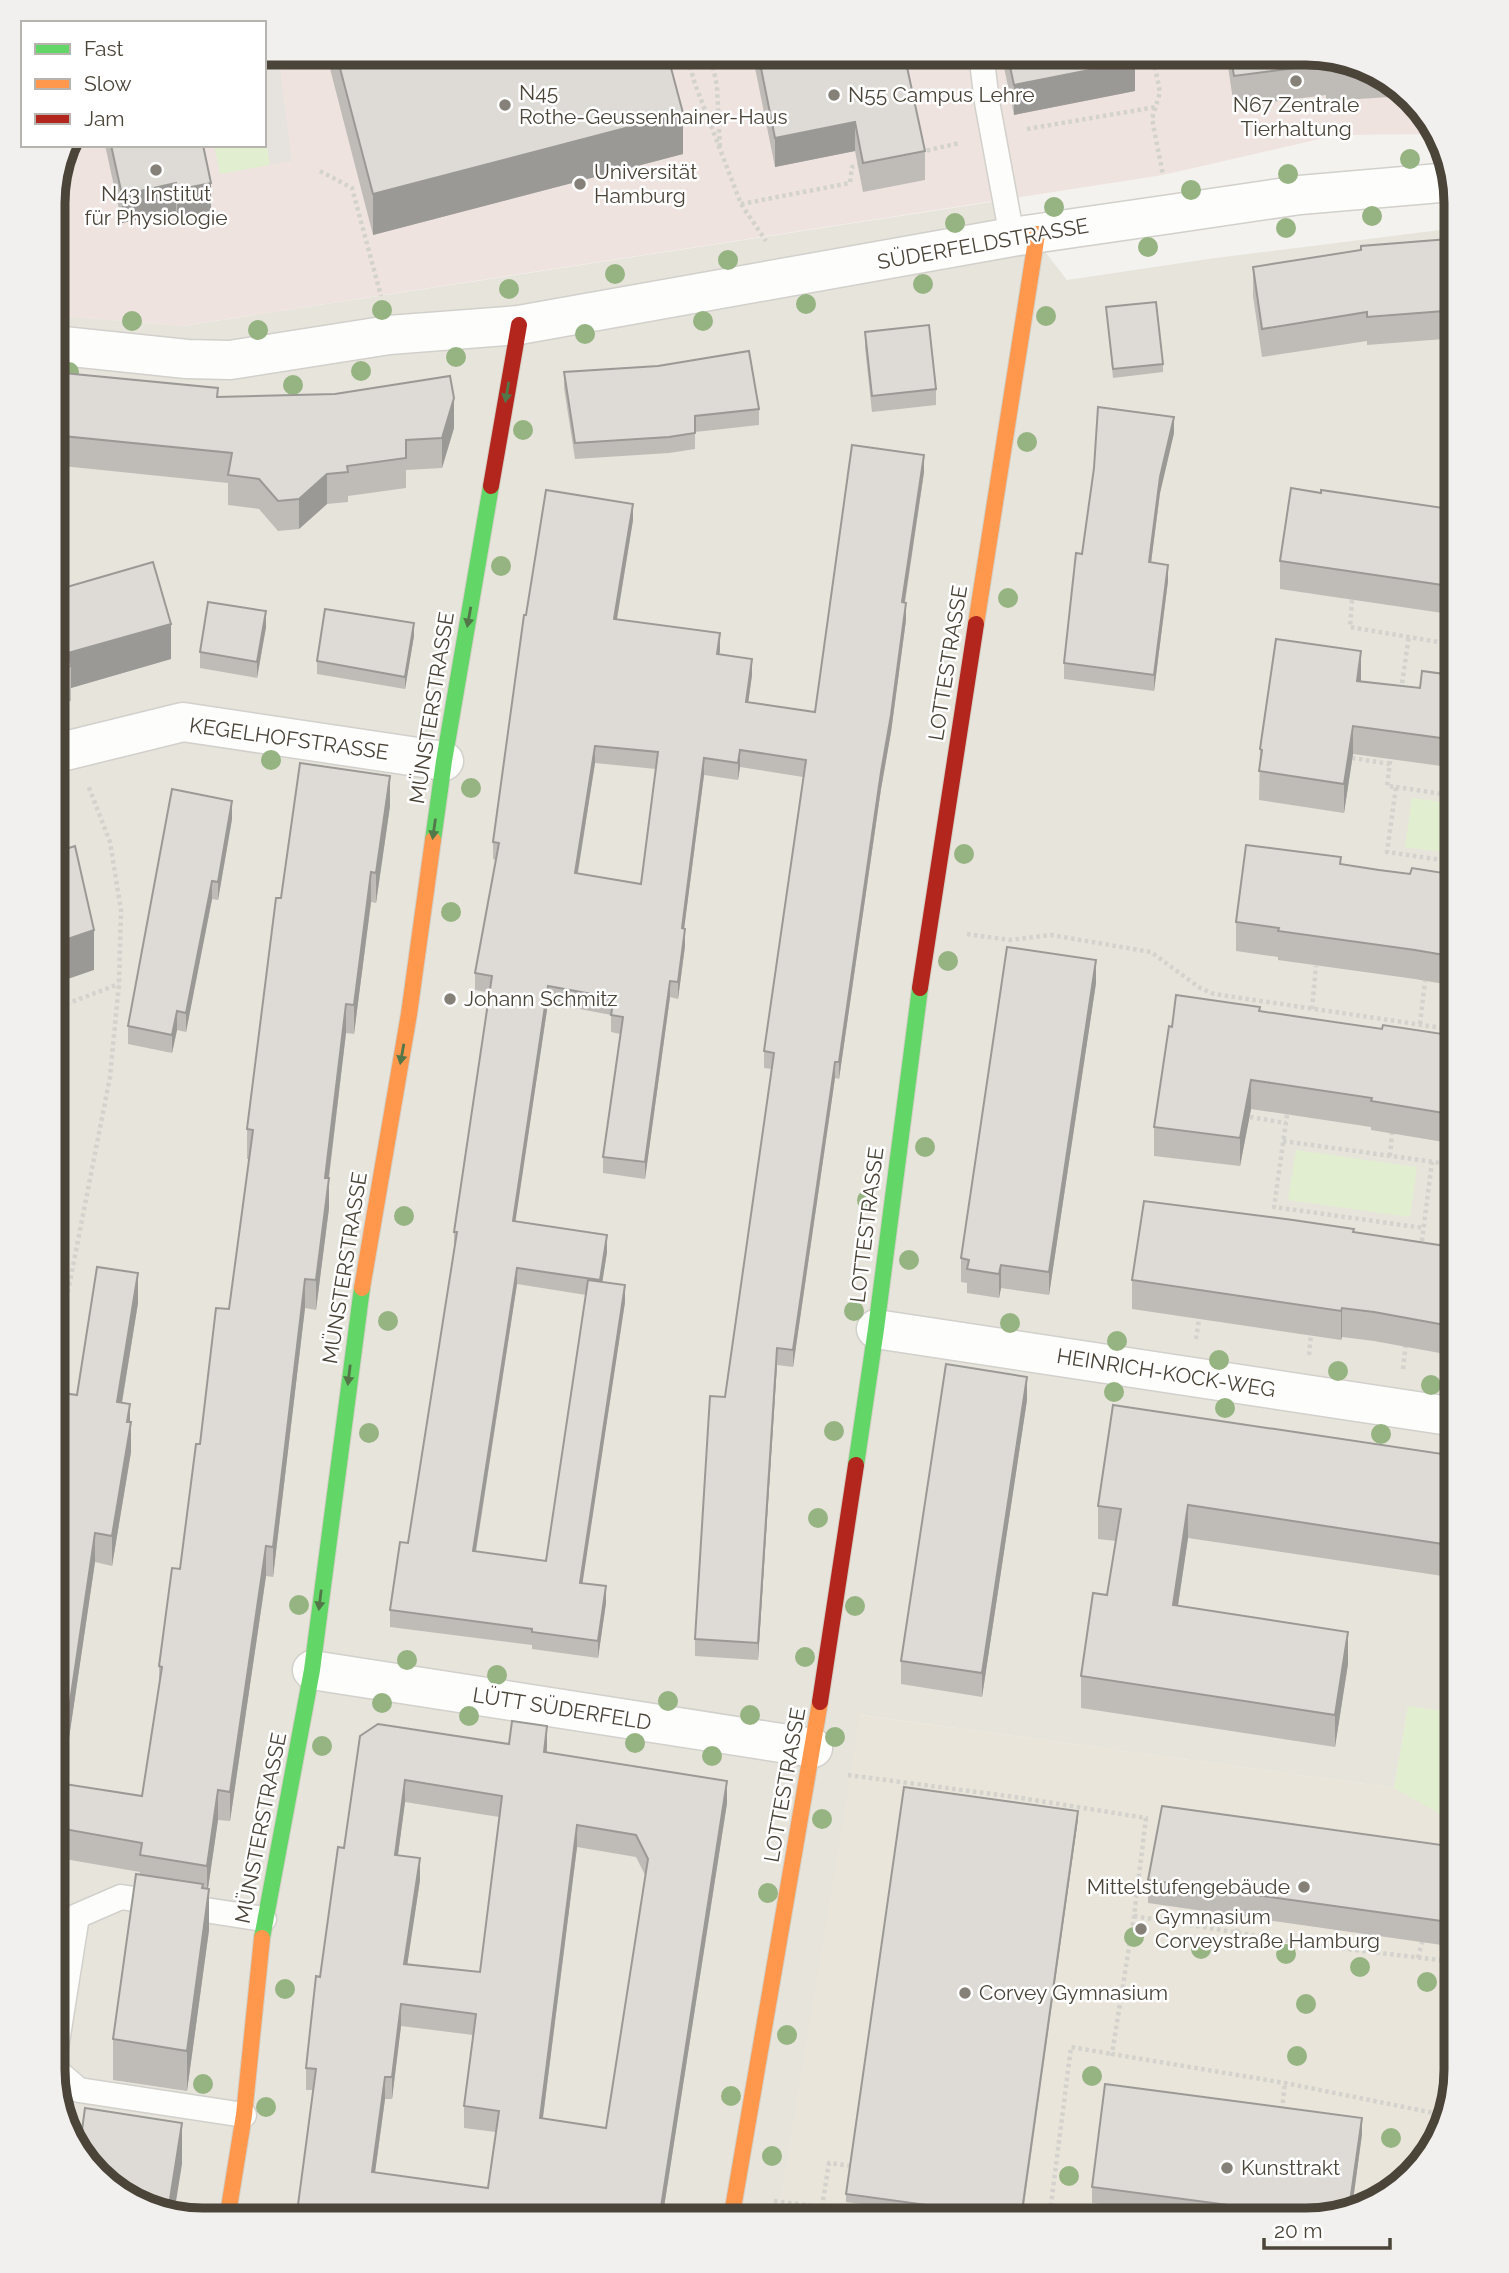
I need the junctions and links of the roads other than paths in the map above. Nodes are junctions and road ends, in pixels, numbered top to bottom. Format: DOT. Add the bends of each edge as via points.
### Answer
graph roads {
  1 [pos="982,65"];
  2 [pos="1443,183"];
  3 [pos="1025,235"];
  4 [pos="519,325"];
  5 [pos="65,346"];
  6 [pos="65,751"];
  7 [pos="444,761"];
  8 [pos="876,1329"];
  9 [pos="1444,1416"];
  10 [pos="312,1670"];
  11 [pos="811,1759"];
  12 [pos="264,1919"];
  13 [pos="65,1988"];
  14 [pos="65,2078"];
  15 [pos="244,2115"];
  16 [pos="229,2208"];
  17 [pos="732,2208"];
  1 -- 3 [label="lane" via="987,102"];
  2 -- 3 [label="street, SÜDERFELDSTRASSE" via="1300,195"];
  3 -- 4 [label="street, SÜDERFELDSTRASSE"];
  3 -- 8 [label="street, LOTTESTRASSE"];
  4 -- 5 [label="street, SÜDERFELDSTRASSE" via="389,335 230,360"];
  4 -- 7 [label="street, MÜNSTERSTRASSE, one-way"];
  6 -- 7 [label="street, KEGELHOFSTRASSE" via="183,722"];
  7 -- 10 [label="street, MÜNSTERSTRASSE, one-way" via="409,1014 353,1342"];
  8 -- 9 [label="street, HEINRICH-KOCK-WEG"];
  8 -- 11 [label="street, LOTTESTRASSE"];
  10 -- 11 [label="street, LÜTT SÜDERFELD"];
  10 -- 12 [label="street, MÜNSTERSTRASSE"];
  11 -- 17 [label="street, LOTTESTRASSE"];
  12 -- 13 [label="lane" via="121,1897 77,1916"];
  12 -- 15 [label="street, MÜNSTERSTRASSE"];
  14 -- 15 [label="lane" via="79,2090"];
  15 -- 16 [label="street, MÜNSTERSTRASSE"];
}
